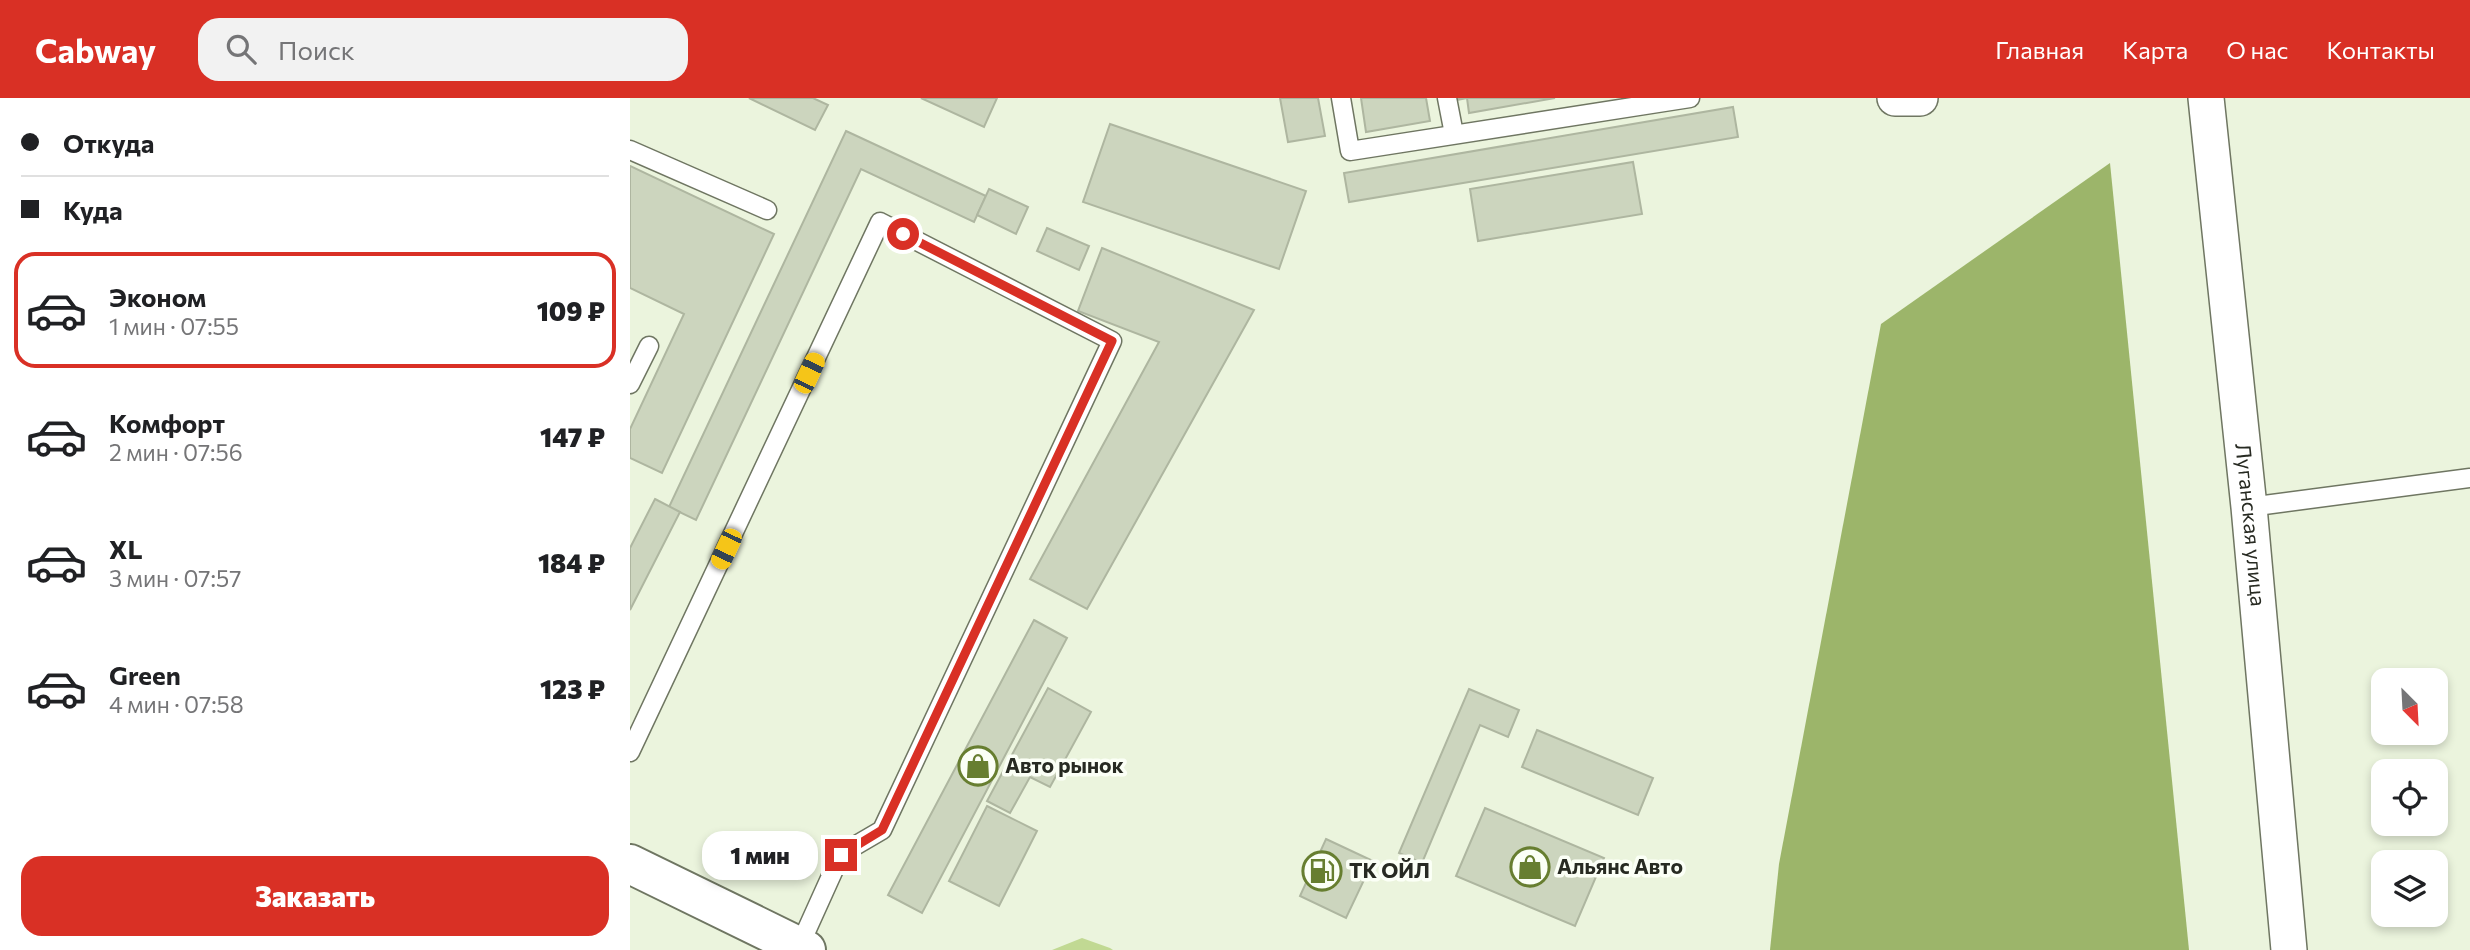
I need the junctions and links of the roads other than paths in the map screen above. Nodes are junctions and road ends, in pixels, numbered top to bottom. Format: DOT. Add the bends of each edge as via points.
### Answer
graph roads {
  1 [pos="1341,98"];
  2 [pos="1447,98"];
  3 [pos="1690,98"];
  4 [pos="1874,98"];
  5 [pos="1896,98"];
  6 [pos="1920,98"];
  7 [pos="2206,98"];
  8 [pos="1454,134"];
  9 [pos="630,150"];
  10 [pos="767,210"];
  11 [pos="649,346"];
  12 [pos="630,384"];
  13 [pos="2470,478"];
  14 [pos="2249,507"];
  15 [pos="630,752"];
  16 [pos="630,864"];
  17 [pos="802,948"];
  18 [pos="2289,950"];
  1 -- 8 [label="lane" via="1350,150"];
  2 -- 8 [label="lane"];
  3 -- 8 [label="lane"];
  4 -- 5 [label="lane"];
  5 -- 6 [label="street"];
  7 -- 14 [label="street, Луганская улица"];
  9 -- 10 [label="lane"];
  11 -- 12 [label="lane"];
  13 -- 14 [label="lane"];
  14 -- 18 [label="street, Луганская улица"];
  15 -- 17 [label="lane" via="880,222 1112,341 882,830 841,855"];
  16 -- 17 [label="highway"];
}
